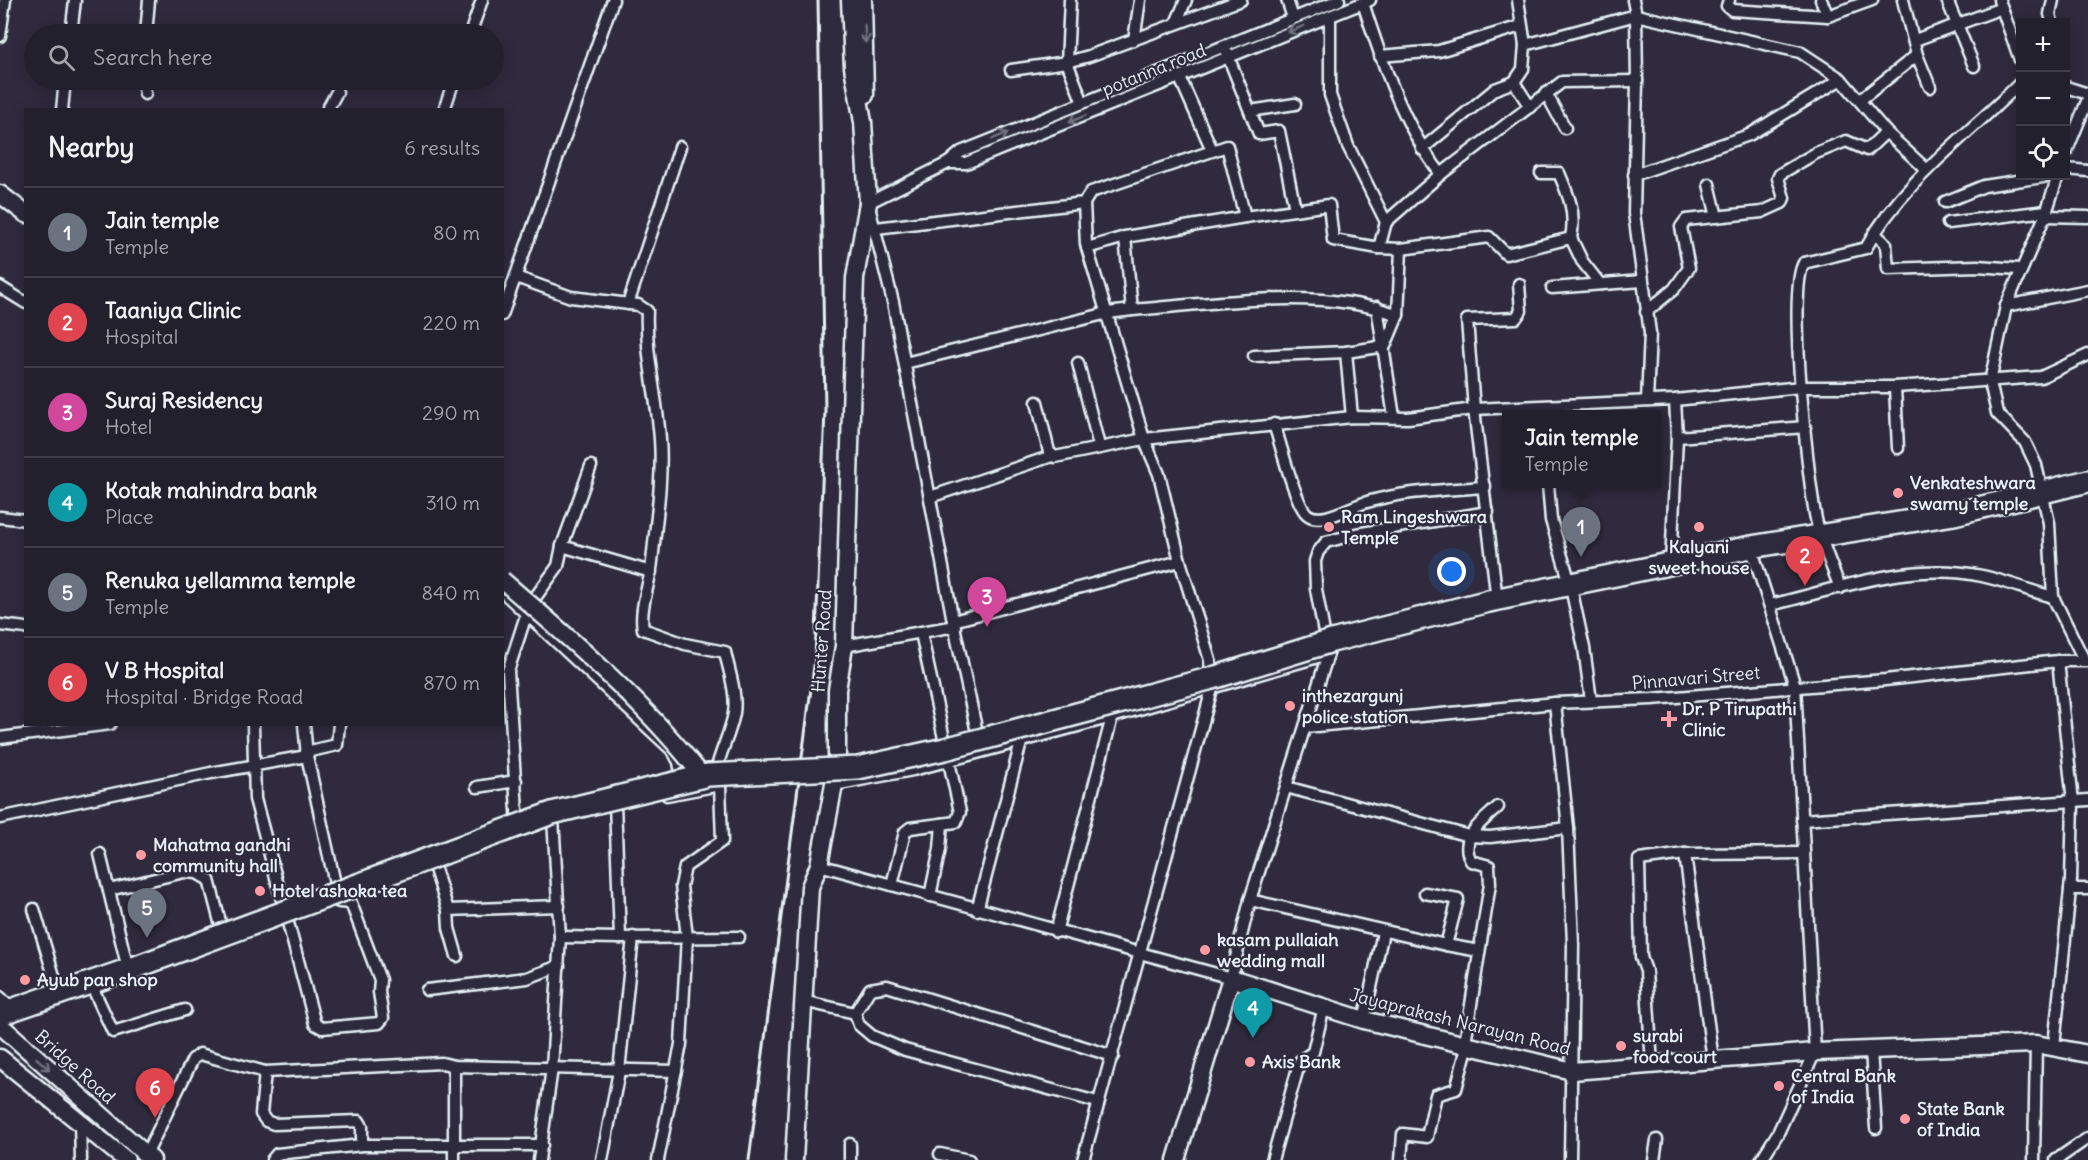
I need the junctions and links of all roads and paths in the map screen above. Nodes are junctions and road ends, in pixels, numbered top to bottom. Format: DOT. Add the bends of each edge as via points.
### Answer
graph roads {
  1 [pos="5,0"];
  2 [pos="75,0"];
  3 [pos="149,0"];
  4 [pos="482,0"];
  5 [pos="613,0"];
  6 [pos="850,0"];
  7 [pos="863,0"];
  8 [pos="1070,0"];
  9 [pos="1140,0"];
  10 [pos="1186,0"];
  11 [pos="1242,0"];
  12 [pos="1339,0"];
  13 [pos="1518,0"];
  14 [pos="1633,0"];
  15 [pos="1729,0"];
  16 [pos="1821,0"];
  17 [pos="1872,0"];
  18 [pos="1903,0"];
  19 [pos="1947,0"];
  20 [pos="2046,0"];
  21 [pos="2053,0"];
  22 [pos="1367,1"];
  23 [pos="2000,4"];
  24 [pos="1289,8"];
  25 [pos="1636,15"];
  26 [pos="1330,16"];
  27 [pos="1828,16"];
  28 [pos="2051,18"];
  29 [pos="1176,23"];
  30 [pos="72,24"];
  31 [pos="147,24"];
  32 [pos="474,24"];
  33 [pos="1955,24"];
  34 [pos="1521,26"];
  35 [pos="0,36"];
  36 [pos="1134,40"];
  37 [pos="1915,40"];
  38 [pos="1224,45"];
  39 [pos="1525,45"];
  40 [pos="2016,49"];
  41 [pos="1917,55"];
  42 [pos="1380,56"];
  43 [pos="1228,57"];
  44 [pos="1067,62"];
  45 [pos="1974,66"];
  46 [pos="1011,70"];
  47 [pos="1180,78"];
  48 [pos="1841,79"];
  49 [pos="1637,81"];
  50 [pos="1514,82"];
  51 [pos="1930,87"];
  52 [pos="2016,87"];
  53 [pos="2070,88"];
  54 [pos="64,90"];
  55 [pos="144,90"];
  56 [pos="451,90"];
  57 [pos="337,92"];
  58 [pos="1546,93"];
  59 [pos="145,94"];
  60 [pos="2088,94"];
  61 [pos="1080,96"];
  62 [pos="2088,99"];
  63 [pos="1860,100"];
  64 [pos="1295,104"];
  65 [pos="1530,107"];
  66 [pos="62,108"];
  67 [pos="328,108"];
  68 [pos="445,108"];
  69 [pos="1250,111"];
  70 [pos="863,122"];
  71 [pos="2082,122"];
  72 [pos="1565,128"];
  73 [pos="1886,132"];
  74 [pos="2070,145"];
  75 [pos="680,147"];
  76 [pos="1212,150"];
  77 [pos="1422,150"];
  78 [pos="948,163"];
  79 [pos="2070,169"];
  80 [pos="1927,170"];
  81 [pos="2088,171"];
  82 [pos="1541,173"];
  83 [pos="1442,174"];
  84 [pos="1634,175"];
  85 [pos="2023,180"];
  86 [pos="2057,180"];
  87 [pos="1709,184"];
  88 [pos="0,194"];
  89 [pos="868,197"];
  90 [pos="1945,202"];
  91 [pos="1084,203"];
  92 [pos="1295,209"];
  93 [pos="24,212"];
  94 [pos="2046,214"];
  95 [pos="1245,217"];
  96 [pos="1718,217"];
  97 [pos="2088,217"];
  98 [pos="1386,222"];
  99 [pos="1948,223"];
  100 [pos="876,228"];
  101 [pos="1874,233"];
  102 [pos="1125,237"];
  103 [pos="1571,238"];
  104 [pos="1087,248"];
  105 [pos="1379,248"];
  106 [pos="1401,249"];
  107 [pos="2019,269"];
  108 [pos="516,277"];
  109 [pos="1642,281"];
  110 [pos="1519,284"];
  111 [pos="1600,284"];
  112 [pos="0,286"];
  113 [pos="1551,288"];
  114 [pos="2088,290"];
  115 [pos="24,302"];
  116 [pos="628,304"];
  117 [pos="2006,306"];
  118 [pos="1377,307"];
  119 [pos="504,310"];
  120 [pos="1132,310"];
  121 [pos="1646,312"];
  122 [pos="1108,313"];
  123 [pos="1398,315"];
  124 [pos="1385,346"];
  125 [pos="1346,352"];
  126 [pos="2088,355"];
  127 [pos="1254,356"];
  128 [pos="905,363"];
  129 [pos="1078,363"];
  130 [pos="1990,382"];
  131 [pos="1801,387"];
  132 [pos="1895,387"];
  133 [pos="1675,400"];
  134 [pos="1647,401"];
  135 [pos="1037,402"];
  136 [pos="1474,409"];
  137 [pos="1542,410"];
  138 [pos="1352,417"];
  139 [pos="1394,417"];
  140 [pos="1274,423"];
  141 [pos="1805,428"];
  142 [pos="1677,437"];
  143 [pos="1144,439"];
  144 [pos="1099,446"];
  145 [pos="1898,448"];
  146 [pos="1053,456"];
  147 [pos="591,466"];
  148 [pos="2088,481"];
  149 [pos="1485,487"];
  150 [pos="1548,488"];
  151 [pos="2041,491"];
  152 [pos="930,497"];
  153 [pos="1488,512"];
  154 [pos="0,517"];
  155 [pos="24,520"];
  156 [pos="1820,535"];
  157 [pos="562,546"];
  158 [pos="1751,547"];
  159 [pos="1180,561"];
  160 [pos="1671,564"];
  161 [pos="651,572"];
  162 [pos="504,582"];
  163 [pos="1570,583"];
  164 [pos="1840,588"];
  165 [pos="504,593"];
  166 [pos="2053,597"];
  167 [pos="1493,601"];
  168 [pos="1770,605"];
  169 [pos="526,616"];
  170 [pos="954,624"];
  171 [pos="0,625"];
  172 [pos="24,628"];
  173 [pos="921,633"];
  174 [pos="844,646"];
  175 [pos="1328,654"];
  176 [pos="2058,661"];
  177 [pos="2086,661"];
  178 [pos="1795,686"];
  179 [pos="1212,689"];
  180 [pos="1591,701"];
  181 [pos="1555,703"];
  182 [pos="507,717"];
  183 [pos="1112,717"];
  184 [pos="94,726"];
  185 [pos="253,726"];
  186 [pos="304,726"];
  187 [pos="339,726"];
  188 [pos="1306,727"];
  189 [pos="0,738"];
  190 [pos="1022,739"];
  191 [pos="981,751"];
  192 [pos="307,754"];
  193 [pos="948,760"];
  194 [pos="254,767"];
  195 [pos="711,781"];
  196 [pos="516,782"];
  197 [pos="834,785"];
  198 [pos="477,787"];
  199 [pos="1286,787"];
  200 [pos="684,792"];
  201 [pos="2088,800"];
  202 [pos="2073,802"];
  203 [pos="615,803"];
  204 [pos="1498,807"];
  205 [pos="0,818"];
  206 [pos="553,818"];
  207 [pos="1802,820"];
  208 [pos="942,824"];
  209 [pos="1568,828"];
  210 [pos="519,836"];
  211 [pos="1469,836"];
  212 [pos="1804,853"];
  213 [pos="100,854"];
  214 [pos="1685,854"];
  215 [pos="819,865"];
  216 [pos="434,866"];
  217 [pos="892,885"];
  218 [pos="2070,889"];
  219 [pos="2088,889"];
  220 [pos="109,890"];
  221 [pos="1425,893"];
  222 [pos="930,896"];
  223 [pos="1250,900"];
  224 [pos="339,902"];
  225 [pos="559,906"];
  226 [pos="34,909"];
  227 [pos="448,910"];
  228 [pos="977,910"];
  229 [pos="287,922"];
  230 [pos="1056,932"];
  231 [pos="1383,932"];
  232 [pos="560,937"];
  233 [pos="633,937"];
  234 [pos="687,937"];
  235 [pos="738,937"];
  236 [pos="620,938"];
  237 [pos="226,943"];
  238 [pos="1446,945"];
  239 [pos="1479,951"];
  240 [pos="1138,953"];
  241 [pos="458,956"];
  242 [pos="559,966"];
  243 [pos="125,970"];
  244 [pos="1231,978"];
  245 [pos="90,982"];
  246 [pos="427,990"];
  247 [pos="59,993"];
  248 [pos="803,1001"];
  249 [pos="1324,1007"];
  250 [pos="186,1010"];
  251 [pos="3,1011"];
  252 [pos="855,1013"];
  253 [pos="1364,1020"];
  254 [pos="1466,1044"];
  255 [pos="2036,1044"];
  256 [pos="2054,1047"];
  257 [pos="1871,1050"];
  258 [pos="1815,1052"];
  259 [pos="2088,1054"];
  260 [pos="1113,1056"];
  261 [pos="0,1058"];
  262 [pos="1713,1060"];
  263 [pos="1652,1065"];
  264 [pos="454,1066"];
  265 [pos="552,1068"];
  266 [pos="619,1071"];
  267 [pos="676,1071"];
  268 [pos="1572,1071"];
  269 [pos="265,1072"];
  270 [pos="1097,1102"];
  271 [pos="80,1122"];
  272 [pos="1876,1128"];
  273 [pos="2088,1138"];
  274 [pos="1657,1140"];
  275 [pos="850,1144"];
  276 [pos="362,1145"];
  277 [pos="542,1145"];
  278 [pos="454,1146"];
  279 [pos="940,1154"];
  280 [pos="149,1157"];
  281 [pos="81,1160"];
  282 [pos="126,1160"];
  283 [pos="272,1160"];
  284 [pos="454,1160"];
  285 [pos="540,1160"];
  286 [pos="602,1160"];
  287 [pos="658,1160"];
  288 [pos="794,1160"];
  289 [pos="850,1160"];
  290 [pos="969,1160"];
  291 [pos="1083,1160"];
  292 [pos="1176,1160"];
  293 [pos="1272,1160"];
  294 [pos="1401,1160"];
  295 [pos="1570,1160"];
  296 [pos="1654,1160"];
  297 [pos="1761,1160"];
  298 [pos="2034,1160"];
  299 [pos="2056,1160"];
  1 -- 35 [label="street"];
  2 -- 30 [label="street"];
  3 -- 31 [label="street"];
  4 -- 32 [label="street"];
  5 -- 108 [label="street"];
  6 -- 70 [label="street, Hunter Road" via="853,67"];
  7 -- 70 [label="street, Hunter Road, one-way"];
  8 -- 44 [label="street"];
  9 -- 36 [label="street"];
  10 -- 29 [label="street"];
  11 -- 29 [label="street"];
  12 -- 24 [label="street, potanna road"];
  13 -- 34 [label="street"];
  14 -- 25 [label="street"];
  15 -- 27 [label="street" via="1727,6 1732,10"];
  16 -- 27 [label="street"];
  17 -- 27 [label="street"];
  18 -- 37 [label="street"];
  19 -- 33 [label="street"];
  20 -- 28 [label="street"];
  21 -- 28 [label="street"];
  22 -- 26 [label="street, potanna road"];
  22 -- 42 [label="street"];
  23 -- 33 [label="street"];
  23 -- 40 [label="street"];
  24 -- 38 [label="street, potanna road"];
  25 -- 39 [label="street"];
  25 -- 48 [label="street" via="1800,52"];
  25 -- 49 [label="street"];
  26 -- 43 [label="street, potanna road, one-way"];
  26 -- 98 [label="street" via="1330,95 1348,146"];
  29 -- 36 [label="street"];
  33 -- 37 [label="street"];
  33 -- 45 [label="street"];
  34 -- 39 [label="street"];
  34 -- 42 [label="street" via="1439,51"];
  36 -- 44 [label="street"];
  37 -- 41 [label="street"];
  38 -- 43 [label="street"];
  38 -- 61 [label="street, potanna road"];
  39 -- 50 [label="street" via="1523,69"];
  41 -- 51 [label="street"];
  41 -- 63 [label="street"];
  42 -- 77 [label="street"];
  43 -- 47 [label="street, potanna road"];
  43 -- 69 [label="street"];
  44 -- 46 [label="street"];
  44 -- 61 [label="street"];
  47 -- 76 [label="street"];
  47 -- 78 [label="street, potanna road, one-way" via="966,163"];
  48 -- 63 [label="street"];
  48 -- 84 [label="street" via="1749,135"];
  49 -- 58 [label="street" via="1562,82"];
  49 -- 84 [label="street"];
  50 -- 65 [label="street"];
  50 -- 77 [label="street" via="1496,89"];
  52 -- 80 [label="street"];
  53 -- 60 [label="street"];
  54 -- 66 [label="street"];
  55 -- 59 [label="street"];
  56 -- 68 [label="street"];
  57 -- 67 [label="street"];
  58 -- 65 [label="street"];
  58 -- 72 [label="street"];
  78 -- 61 [label="street, potanna road, one-way" via="962,152"];
  62 -- 71 [label="street"];
  63 -- 73 [label="street"];
  64 -- 69 [label="street"];
  65 -- 83 [label="street"];
  69 -- 92 [label="street" via="1259,134 1279,131"];
  70 -- 89 [label="street, Hunter Road"];
  71 -- 74 [label="street"];
  73 -- 80 [label="street"];
  73 -- 96 [label="street" via="1867,150 1846,141 1780,174 1782,203 1762,212"];
  75 -- 116 [label="street"];
  76 -- 91 [label="street" via="1091,192"];
  76 -- 95 [label="street" via="1227,146"];
  77 -- 83 [label="street"];
  78 -- 89 [label="street, potanna road"];
  79 -- 81 [label="street"];
  80 -- 101 [label="street"];
  82 -- 103 [label="street" via="1559,173 1573,204"];
  83 -- 98 [label="street"];
  84 -- 109 [label="street"];
  85 -- 90 [label="street" via="1984,186"];
  86 -- 94 [label="street"];
  87 -- 96 [label="street"];
  88 -- 93 [label="street"];
  89 -- 100 [label="street"];
  89 -- 174 [label="street, Hunter Road" via="855,278"];
  91 -- 100 [label="street"];
  91 -- 104 [label="street"];
  92 -- 95 [label="street"];
  92 -- 105 [label="street" via="1329,205 1334,240"];
  94 -- 97 [label="street"];
  94 -- 99 [label="street"];
  94 -- 107 [label="street"];
  95 -- 102 [label="street"];
  96 -- 121 [label="street" via="1686,220 1683,224 1689,268 1674,289"];
  98 -- 105 [label="street"];
  100 -- 128 [label="street"];
  101 -- 107 [label="street" via="1886,244 1888,269"];
  101 -- 131 [label="street" via="1866,248 1804,263 1798,272"];
  102 -- 104 [label="street"];
  102 -- 120 [label="street"];
  103 -- 106 [label="street" via="1506,254 1489,237"];
  103 -- 111 [label="street"];
  104 -- 122 [label="street"];
  105 -- 106 [label="street"];
  106 -- 123 [label="street"];
  107 -- 117 [label="street"];
  108 -- 116 [label="street" via="571,297"];
  108 -- 119 [label="street"];
  109 -- 111 [label="street"];
  109 -- 121 [label="street"];
  110 -- 136 [label="street" via="1521,312 1516,318 1467,320"];
  111 -- 113 [label="street"];
  112 -- 115 [label="street"];
  114 -- 117 [label="street"];
  116 -- 161 [label="street" via="647,311 646,339 660,439"];
  117 -- 130 [label="street"];
  118 -- 120 [label="street" via="1291,299"];
  118 -- 123 [label="street"];
  118 -- 124 [label="street"];
  120 -- 122 [label="street"];
  121 -- 134 [label="street" via="1650,333"];
  122 -- 128 [label="street"];
  122 -- 143 [label="street"];
  123 -- 124 [label="street"];
  124 -- 125 [label="street"];
  124 -- 139 [label="street"];
  125 -- 127 [label="street"];
  125 -- 138 [label="street"];
  126 -- 130 [label="street" via="2041,377"];
  128 -- 152 [label="street"];
  129 -- 144 [label="street"];
  130 -- 132 [label="street"];
  130 -- 151 [label="street" via="1997,413 2025,442 2036,465"];
  131 -- 132 [label="street"];
  131 -- 133 [label="street"];
  131 -- 141 [label="street"];
  132 -- 145 [label="street"];
  133 -- 134 [label="street"];
  133 -- 142 [label="street"];
  134 -- 137 [label="street"];
  135 -- 146 [label="street"];
  136 -- 137 [label="street"];
  136 -- 139 [label="street"];
  136 -- 149 [label="street"];
  138 -- 139 [label="street"];
  138 -- 140 [label="street"];
  140 -- 143 [label="street"];
  140 -- 149 [label="street" via="1301,506 1311,517 1320,518 1368,501"];
  141 -- 142 [label="street"];
  141 -- 156 [label="street"];
  142 -- 160 [label="street"];
  143 -- 144 [label="street"];
  143 -- 159 [label="street" via="1159,474"];
  144 -- 146 [label="street"];
  146 -- 152 [label="street"];
  147 -- 157 [label="street"];
  148 -- 151 [label="highway"];
  149 -- 153 [label="street"];
  150 -- 163 [label="street" via="1551,520"];
  151 -- 156 [label="highway" via="1954,514"];
  151 -- 166 [label="street" via="2049,524"];
  152 -- 170 [label="street"];
  153 -- 167 [label="street"];
  153 -- 175 [label="street" via="1326,542 1315,561"];
  154 -- 155 [label="street"];
  156 -- 158 [label="highway"];
  156 -- 164 [label="street"];
  157 -- 161 [label="street"];
  157 -- 169 [label="street" via="558,566 537,592"];
  158 -- 160 [label="highway"];
  158 -- 168 [label="street"];
  159 -- 170 [label="street"];
  159 -- 179 [label="street" via="1210,660"];
  160 -- 163 [label="highway"];
  161 -- 195 [label="street" via="641,621 643,629 677,642 725,652 734,713"];
  162 -- 195 [label="street, bridge" via="644,709"];
  163 -- 167 [label="highway"];
  163 -- 180 [label="street"];
  164 -- 166 [label="street" via="1867,579 1928,571 1982,576"];
  164 -- 168 [label="street"];
  165 -- 169 [label="street"];
  166 -- 177 [label="street"];
  167 -- 195 [label="highway, bridge" via="1332,641 1193,683 945,749 858,768"];
  168 -- 178 [label="street"];
  169 -- 182 [label="street" via="508,671"];
  169 -- 200 [label="street" via="673,751"];
  170 -- 173 [label="street"];
  170 -- 191 [label="street"];
  171 -- 172 [label="street"];
  173 -- 174 [label="street"];
  173 -- 193 [label="street"];
  174 -- 197 [label="street, Hunter Road" via="837,690"];
  175 -- 179 [label="street"];
  175 -- 188 [label="street"];
  176 -- 177 [label="street, Pinnavari Street"];
  176 -- 178 [label="street, Pinnavari Street"];
  176 -- 202 [label="street"];
  178 -- 180 [label="street, Pinnavari Street"];
  178 -- 207 [label="street"];
  179 -- 183 [label="street"];
  179 -- 240 [label="street"];
  180 -- 181 [label="street, Pinnavari Street"];
  181 -- 188 [label="street, Pinnavari Street"];
  181 -- 209 [label="street"];
  182 -- 196 [label="street"];
  183 -- 190 [label="street"];
  183 -- 230 [label="street"];
  184 -- 189 [label="street"];
  185 -- 194 [label="street"];
  186 -- 192 [label="street"];
  187 -- 192 [label="street" via="337,745"];
  188 -- 199 [label="street"];
  190 -- 191 [label="street"];
  190 -- 228 [label="street"];
  191 -- 193 [label="street"];
  192 -- 194 [label="street"];
  192 -- 224 [label="street"];
  193 -- 197 [label="street"];
  193 -- 208 [label="street" via="960,812 957,822"];
  194 -- 205 [label="street"];
  194 -- 229 [label="street" via="255,799"];
  195 -- 200 [label="street"];
  195 -- 234 [label="street" via="722,841 685,867 682,880"];
  195 -- 243 [label="highway, bridge" via="552,813"];
  196 -- 198 [label="street"];
  196 -- 210 [label="street"];
  197 -- 215 [label="street, Hunter Road"];
  199 -- 211 [label="street"];
  199 -- 223 [label="street"];
  200 -- 203 [label="street"];
  201 -- 202 [label="street"];
  202 -- 207 [label="street"];
  202 -- 218 [label="street"];
  203 -- 206 [label="street"];
  203 -- 236 [label="street"];
  204 -- 211 [label="street"];
  206 -- 210 [label="street"];
  206 -- 225 [label="street"];
  207 -- 212 [label="street"];
  208 -- 217 [label="street" via="905,832"];
  208 -- 222 [label="street"];
  209 -- 211 [label="street"];
  209 -- 268 [label="street" via="1573,944"];
  210 -- 216 [label="street"];
  211 -- 239 [label="street" via="1466,852 1471,861 1485,864 1490,870"];
  212 -- 214 [label="street"];
  212 -- 258 [label="street"];
  213 -- 220 [label="street"];
  214 -- 262 [label="street"];
  214 -- 263 [label="street" via="1639,860 1641,957 1646,971"];
  215 -- 217 [label="street"];
  215 -- 248 [label="street, Hunter Road" via="810,887"];
  216 -- 224 [label="street"];
  216 -- 227 [label="street"];
  217 -- 222 [label="street"];
  218 -- 219 [label="street"];
  218 -- 256 [label="street"];
  220 -- 237 [label="street" via="184,872 197,873 209,880"];
  220 -- 243 [label="street"];
  221 -- 238 [label="street" via="1458,899"];
  222 -- 228 [label="street"];
  223 -- 231 [label="street"];
  223 -- 244 [label="street"];
  224 -- 229 [label="street"];
  224 -- 229 [label="street" via="351,903 380,980 383,1018 379,1023 322,1028 315,1024"];
  225 -- 227 [label="street"];
  225 -- 232 [label="street"];
  226 -- 247 [label="street"];
  227 -- 241 [label="street"];
  228 -- 230 [label="street"];
  229 -- 237 [label="street"];
  230 -- 240 [label="street"];
  231 -- 238 [label="street"];
  231 -- 253 [label="street"];
  232 -- 236 [label="street"];
  232 -- 242 [label="street"];
  233 -- 234 [label="street"];
  233 -- 236 [label="street"];
  233 -- 266 [label="street"];
  234 -- 235 [label="street"];
  234 -- 267 [label="street"];
  237 -- 243 [label="street" via="125,977"];
  238 -- 239 [label="street"];
  239 -- 254 [label="street"];
  240 -- 244 [label="street"];
  240 -- 260 [label="street"];
  242 -- 246 [label="street" via="527,978"];
  242 -- 265 [label="street"];
  243 -- 245 [label="highway"];
  244 -- 249 [label="street, Jayaprakash Narayan Road"];
  244 -- 292 [label="street"];
  245 -- 247 [label="highway"];
  245 -- 250 [label="street" via="113,1032"];
  247 -- 251 [label="highway"];
  248 -- 252 [label="street"];
  248 -- 288 [label="street, Hunter Road"];
  249 -- 253 [label="street, Jayaprakash Narayan Road"];
  249 -- 293 [label="street" via="1313,1052 1300,1061"];
  251 -- 280 [label="street, Bridge Road, one-way"];
  252 -- 260 [label="street" via="870,989 887,986"];
  252 -- 270 [label="street" via="859,1025 872,1036 905,1050"];
  253 -- 254 [label="street, Jayaprakash Narayan Road"];
  254 -- 268 [label="street, Jayaprakash Narayan Road"];
  254 -- 294 [label="street" via="1456,1089 1436,1095 1427,1137 1403,1134"];
  255 -- 256 [label="street, Jayaprakash Narayan Road"];
  255 -- 257 [label="street, Jayaprakash Narayan Road"];
  255 -- 298 [label="street"];
  256 -- 259 [label="street, Jayaprakash Narayan Road"];
  257 -- 258 [label="street, Jayaprakash Narayan Road"];
  257 -- 272 [label="street"];
  258 -- 262 [label="street, Jayaprakash Narayan Road"];
  258 -- 297 [label="street" via="1778,1133"];
  260 -- 270 [label="street"];
  261 -- 271 [label="street, Bridge Road"];
  262 -- 263 [label="street, Jayaprakash Narayan Road"];
  263 -- 268 [label="street, Jayaprakash Narayan Road"];
  264 -- 265 [label="street"];
  264 -- 269 [label="street" via="442,1063"];
  264 -- 278 [label="street"];
  265 -- 266 [label="street"];
  265 -- 277 [label="street"];
  266 -- 267 [label="street"];
  266 -- 286 [label="street"];
  267 -- 287 [label="street"];
  268 -- 295 [label="street"];
  269 -- 276 [label="street" via="261,1114 266,1121 359,1121 363,1126"];
  269 -- 280 [label="street" via="200,1053"];
  270 -- 291 [label="street"];
  271 -- 281 [label="street"];
  271 -- 282 [label="street, Bridge Road"];
  273 -- 299 [label="street"];
  274 -- 296 [label="street"];
  275 -- 289 [label="street"];
  276 -- 278 [label="street"];
  276 -- 283 [label="street" via="277,1154"];
  277 -- 278 [label="street"];
  277 -- 285 [label="street"];
  278 -- 284 [label="street"];
  279 -- 290 [label="street"];
}
